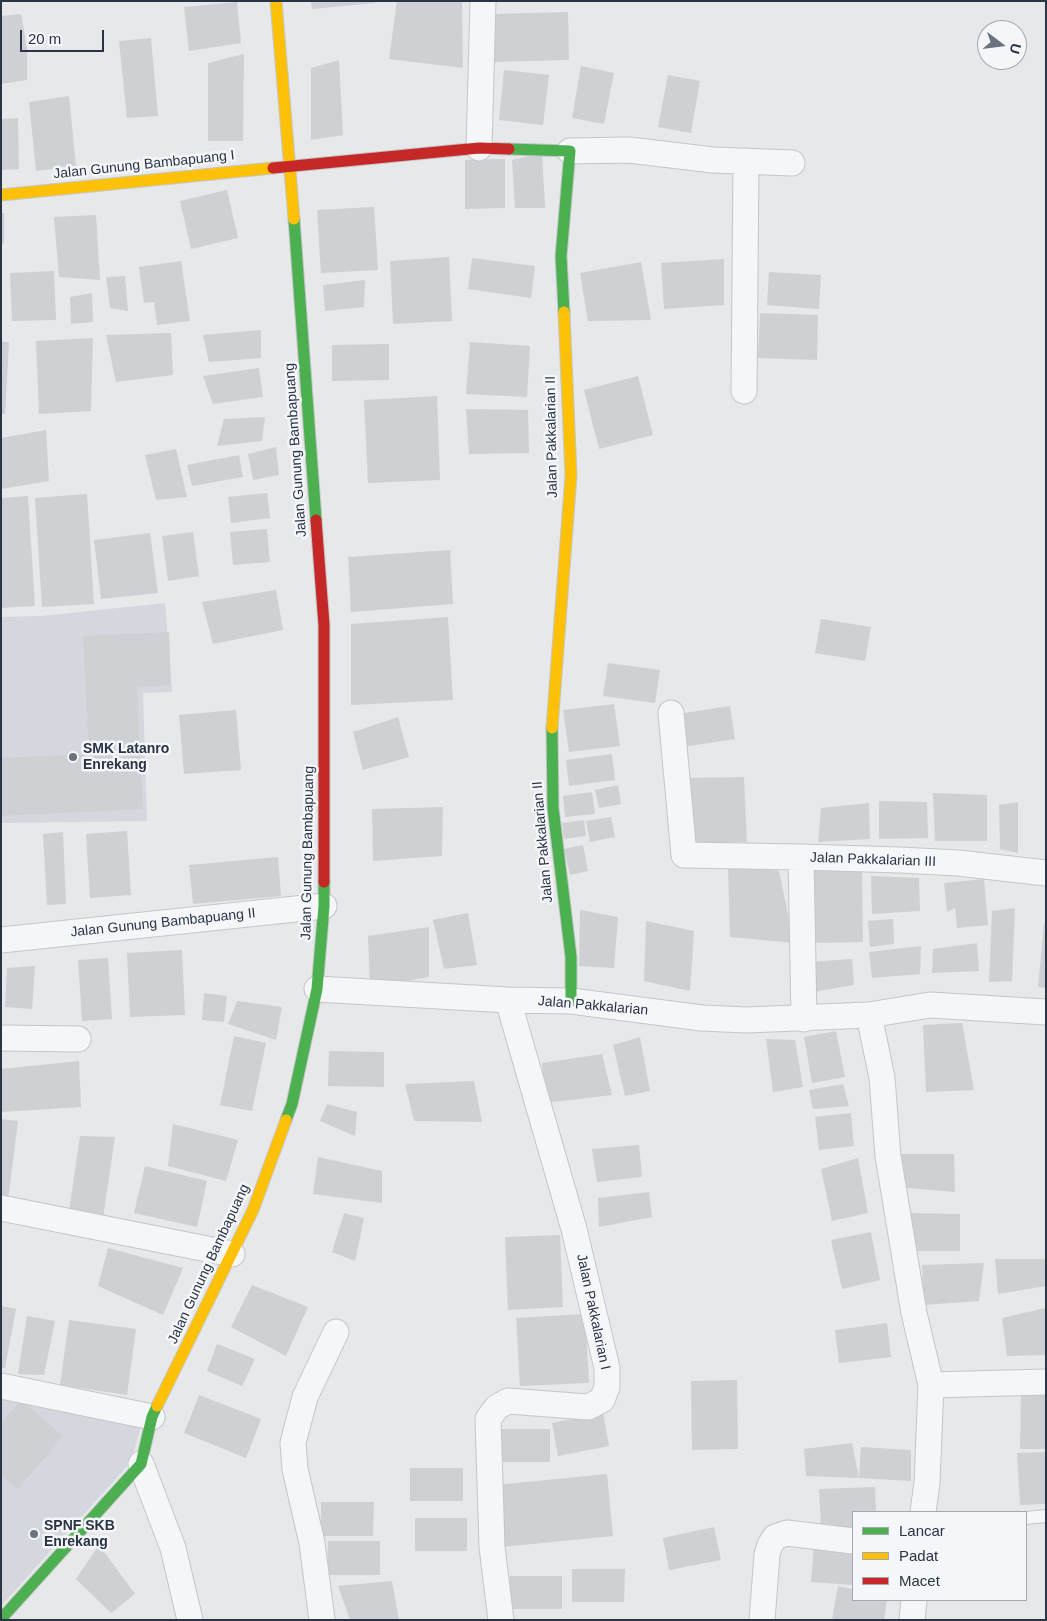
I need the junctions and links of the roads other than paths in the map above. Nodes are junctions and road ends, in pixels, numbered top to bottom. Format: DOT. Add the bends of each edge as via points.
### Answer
graph roads {
  1 [pos="276,1"];
  2 [pos="483,1"];
  3 [pos="479,148"];
  4 [pos="570,151"];
  5 [pos="746,161"];
  6 [pos="792,163"];
  7 [pos="290,166"];
  8 [pos="1,195"];
  9 [pos="744,391"];
  10 [pos="671,713"];
  11 [pos="801,857"];
  12 [pos="1046,873"];
  13 [pos="324,906"];
  14 [pos="1,940"];
  15 [pos="318,989"];
  16 [pos="508,1000"];
  17 [pos="571,1001"];
  18 [pos="1046,1012"];
  19 [pos="868,1015"];
  20 [pos="804,1019"];
  21 [pos="1,1038"];
  22 [pos="78,1039"];
  23 [pos="1,1208"];
  24 [pos="232,1254"];
  25 [pos="336,1332"];
  26 [pos="1046,1382"];
  27 [pos="932,1385"];
  28 [pos="1,1386"];
  29 [pos="152,1417"];
  30 [pos="141,1464"];
  31 [pos="923,1511"];
  32 [pos="1046,1516"];
  33 [pos="1027,1518"];
  34 [pos="852,1541"];
  35 [pos="914,1601"];
  36 [pos="1,1618"];
  37 [pos="190,1620"];
  38 [pos="322,1620"];
  39 [pos="501,1620"];
  40 [pos="762,1620"];
  41 [pos="912,1620"];
  1 -- 7 [label="street, Jalan Gunung Bambapuang"];
  2 -- 3 [label="street"];
  3 -- 4 [label="street"];
  3 -- 7 [label="street"];
  4 -- 5 [label="street" via="629,150"];
  4 -- 17 [label="street, Jalan Pakkalarian II" via="561,256 571,475 551,758 552,808 571,957"];
  5 -- 6 [label="street"];
  5 -- 9 [label="street"];
  7 -- 8 [label="street, Jalan Gunung Bambapuang I"];
  7 -- 13 [label="street, Jalan Gunung Bambapuang" via="324,625"];
  10 -- 11 [label="street" via="684,855"];
  11 -- 12 [label="street, Jalan Pakkalarian III" via="958,863"];
  11 -- 20 [label="street, Jalan Pakkalarian III"];
  13 -- 14 [label="street, Jalan Gunung Bambapuang II"];
  13 -- 15 [label="street, Jalan Gunung Bambapuang"];
  15 -- 16 [label="street, Jalan Pakkalarian"];
  15 -- 24 [label="street, Jalan Gunung Bambapuang" via="292,1104 254,1210"];
  16 -- 17 [label="street, Jalan Pakkalarian"];
  16 -- 39 [label="street, Jalan Pakkalarian I" via="574,1229 607,1368 607,1387 602,1400 588,1407 508,1401 497,1407 488,1420 492,1547"];
  17 -- 20 [label="street, Jalan Pakkalarian" via="702,1018"];
  18 -- 19 [label="street, Jalan Pakkalarian" via="930,1005"];
  19 -- 20 [label="street, Jalan Pakkalarian"];
  19 -- 27 [label="street" via="882,1078 888,1156 914,1313"];
  21 -- 22 [label="street"];
  23 -- 24 [label="street"];
  24 -- 29 [label="street, Jalan Gunung Bambapuang"];
  25 -- 38 [label="street" via="306,1397 293,1443 294,1470 312,1543"];
  26 -- 27 [label="street"];
  27 -- 31 [label="street"];
  28 -- 29 [label="street"];
  29 -- 30 [label="street, Jalan Gunung Bambapuang"];
  30 -- 36 [label="street, Jalan Gunung Bambapuang"];
  30 -- 37 [label="street" via="172,1548"];
  32 -- 33 [label="lane"];
  34 -- 40 [label="street" via="787,1533 775,1537 767,1555"];
  35 -- 41 [label="street"];
}
